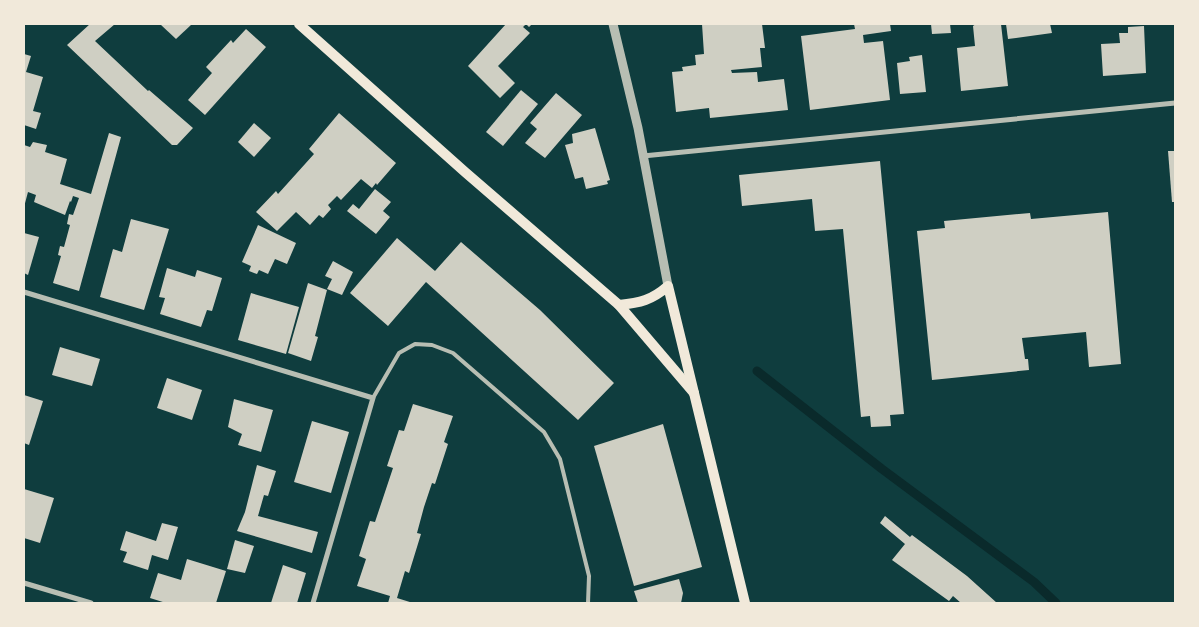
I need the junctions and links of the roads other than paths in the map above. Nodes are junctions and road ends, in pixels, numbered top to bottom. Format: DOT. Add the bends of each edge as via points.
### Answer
graph roads {
  1 [pos="299,24"];
  2 [pos="613,24"];
  3 [pos="1175,103"];
  4 [pos="643,156"];
  5 [pos="668,286"];
  6 [pos="24,292"];
  7 [pos="619,305"];
  8 [pos="694,393"];
  9 [pos="373,398"];
  10 [pos="24,582"];
  11 [pos="91,603"];
  12 [pos="313,603"];
  13 [pos="588,603"];
  14 [pos="745,603"];
  1 -- 7 [label="main road"];
  2 -- 4 [label="street"];
  3 -- 4 [label="street"];
  4 -- 5 [label="street"];
  5 -- 7 [label="main road" via="657,296 641,303"];
  5 -- 8 [label="main road"];
  6 -- 9 [label="street"];
  7 -- 8 [label="main road"];
  8 -- 14 [label="main road"];
  9 -- 12 [label="street"];
  9 -- 13 [label="lane" via="399,353 415,344 432,345 452,353 544,432 560,459 589,576"];
  10 -- 11 [label="street"];
}
